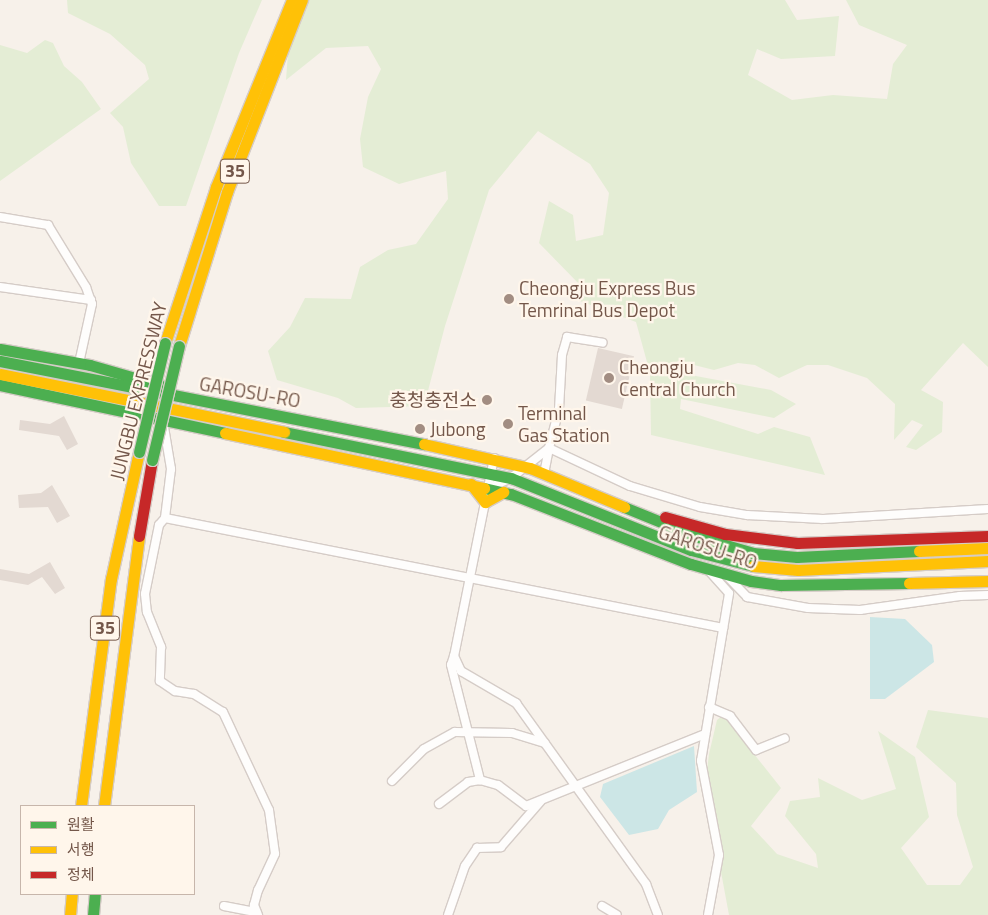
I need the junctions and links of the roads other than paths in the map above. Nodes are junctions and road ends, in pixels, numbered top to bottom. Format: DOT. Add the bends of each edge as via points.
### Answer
graph roads {
  1 [pos="292,0"];
  2 [pos="302,0"];
  3 [pos="0,217"];
  4 [pos="0,287"];
  5 [pos="91,300"];
  6 [pos="603,343"];
  7 [pos="0,349"];
  8 [pos="0,360"];
  9 [pos="79,363"];
  10 [pos="0,374"];
  11 [pos="0,385"];
  12 [pos="232,406"];
  13 [pos="164,418"];
  14 [pos="549,448"];
  15 [pos="494,458"];
  16 [pos="526,467"];
  17 [pos="491,474"];
  18 [pos="544,474"];
  19 [pos="510,478"];
  20 [pos="471,484"];
  21 [pos="488,488"];
  22 [pos="503,492"];
  23 [pos="598,496"];
  24 [pos="485,502"];
  25 [pos="988,510"];
  26 [pos="165,518"];
  27 [pos="988,536"];
  28 [pos="988,548"];
  29 [pos="988,561"];
  30 [pos="707,569"];
  31 [pos="725,574"];
  32 [pos="468,579"];
  33 [pos="984,580"];
  34 [pos="988,595"];
  35 [pos="723,628"];
  36 [pos="454,656"];
  37 [pos="710,707"];
  38 [pos="468,730"];
  39 [pos="705,734"];
  40 [pos="785,738"];
  41 [pos="546,744"];
  42 [pos="480,780"];
  43 [pos="392,781"];
  44 [pos="576,787"];
  45 [pos="541,800"];
  46 [pos="438,804"];
  47 [pos="81,805"];
  48 [pos="104,805"];
  49 [pos="72,895"];
  50 [pos="95,895"];
  51 [pos="224,906"];
  52 [pos="602,906"];
  53 [pos="257,913"];
  54 [pos="656,913"];
  55 [pos="70,915"];
  56 [pos="93,915"];
  57 [pos="448,915"];
  58 [pos="617,915"];
  59 [pos="708,915"];
  1 -- 47 [label="main road, JUNGBU EXPRESSWAY / 35, bridge" via="216,188 165,344 111,579"];
  2 -- 48 [label="main road, JUNGBU EXPRESSWAY / 35, bridge" via="227,192 179,346 152,460 131,580"];
  3 -- 5 [label="street" via="48,225"];
  4 -- 5 [label="street"];
  5 -- 9 [label="street"];
  6 -- 14 [label="street" via="567,337 562,356 559,409"];
  7 -- 9 [label="main road"];
  8 -- 12 [label="main road, GAROSU-RO"];
  9 -- 12 [label="main road"];
  10 -- 17 [label="main road, GAROSU-RO"];
  11 -- 13 [label="main road, GAROSU-RO"];
  12 -- 15 [label="main road, GAROSU-RO"];
  13 -- 20 [label="main road, GAROSU-RO"];
  13 -- 26 [label="street" via="171,469"];
  14 -- 16 [label="street"];
  14 -- 18 [label="street"];
  14 -- 25 [label="street" via="630,486 700,507 747,515 823,519"];
  15 -- 16 [label="main road, GAROSU-RO"];
  15 -- 17 [label="street"];
  16 -- 18 [label="main road, GAROSU-RO"];
  16 -- 19 [label="street"];
  17 -- 19 [label="main road, GAROSU-RO"];
  17 -- 21 [label="street"];
  18 -- 23 [label="main road, GAROSU-RO"];
  19 -- 21 [label="street"];
  19 -- 29 [label="main road, GAROSU-RO" via="692,550 756,567 798,570"];
  20 -- 21 [label="main road, GAROSU-RO"];
  20 -- 24 [label="main road"];
  21 -- 22 [label="main road, GAROSU-RO"];
  21 -- 24 [label="street"];
  22 -- 24 [label="main road"];
  22 -- 30 [label="main road, GAROSU-RO"];
  23 -- 27 [label="main road, GAROSU-RO" via="700,528 780,541"];
  23 -- 28 [label="main road, GAROSU-RO" via="698,537 753,553 797,557"];
  24 -- 32 [label="street"];
  26 -- 32 [label="street"];
  26 -- 53 [label="street" via="159,525 145,602 161,647 160,681 175,691 194,694 223,712 269,810 275,854 258,890"];
  30 -- 31 [label="main road, GAROSU-RO"];
  30 -- 35 [label="street" via="729,593"];
  31 -- 33 [label="main road, GAROSU-RO" via="781,585"];
  31 -- 34 [label="street" via="747,597 808,608 860,610"];
  32 -- 35 [label="street"];
  32 -- 36 [label="street"];
  35 -- 37 [label="street"];
  36 -- 38 [label="street" via="451,665"];
  36 -- 41 [label="street" via="461,671 480,685 512,699"];
  37 -- 39 [label="street"];
  37 -- 40 [label="street" via="730,716 756,750"];
  38 -- 41 [label="street" via="512,733"];
  38 -- 42 [label="street"];
  38 -- 43 [label="street" via="448,734 424,749"];
  39 -- 44 [label="street"];
  39 -- 59 [label="street" via="702,767 719,856"];
  41 -- 44 [label="street"];
  42 -- 45 [label="street" via="498,785 526,806"];
  42 -- 46 [label="street" via="468,782"];
  44 -- 45 [label="street"];
  44 -- 54 [label="street" via="646,884"];
  45 -- 57 [label="street" via="500,847 477,848 465,866"];
  49 -- 55 [label="main road"];
  50 -- 56 [label="main road"];
  51 -- 53 [label="street"];
  52 -- 58 [label="street"];
}
